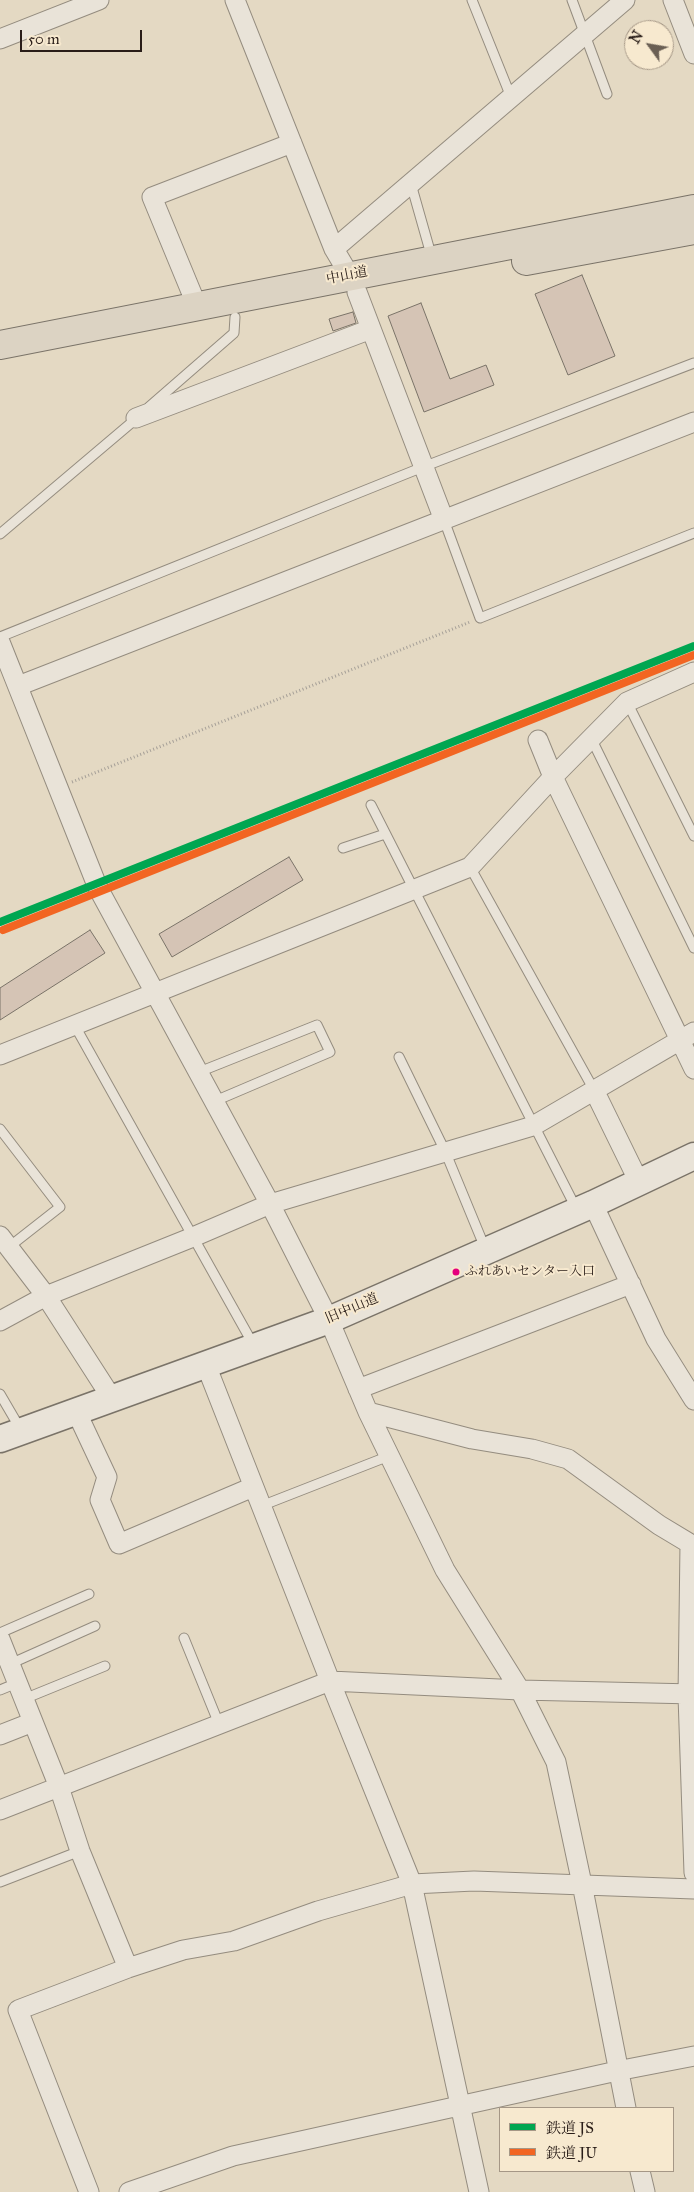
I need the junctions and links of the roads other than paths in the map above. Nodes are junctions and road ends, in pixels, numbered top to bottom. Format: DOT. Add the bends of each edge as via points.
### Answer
graph roads {
  1 [pos="99,0"];
  2 [pos="235,0"];
  3 [pos="472,0"];
  4 [pos="572,0"];
  5 [pos="625,0"];
  6 [pos="673,0"];
  7 [pos="55,8"];
  8 [pos="586,33"];
  9 [pos="0,39"];
  10 [pos="694,54"];
  11 [pos="607,94"];
  12 [pos="512,98"];
  13 [pos="292,143"];
  14 [pos="411,184"];
  15 [pos="694,209"];
  16 [pos="694,230"];
  17 [pos="334,249"];
  18 [pos="433,260"];
  19 [pos="353,284"];
  20 [pos="197,306"];
  21 [pos="235,317"];
  22 [pos="371,329"];
  23 [pos="0,345"];
  24 [pos="0,363"];
  25 [pos="694,363"];
  26 [pos="136,418"];
  27 [pos="694,422"];
  28 [pos="423,467"];
  29 [pos="444,520"];
  30 [pos="694,533"];
  31 [pos="0,534"];
  32 [pos="0,637"];
  33 [pos="0,642"];
  34 [pos="694,672"];
  35 [pos="18,686"];
  36 [pos="627,702"];
  37 [pos="538,740"];
  38 [pos="592,740"];
  39 [pos="553,777"];
  40 [pos="371,805"];
  41 [pos="385,834"];
  42 [pos="694,836"];
  43 [pos="343,848"];
  44 [pos="470,867"];
  45 [pos="414,890"];
  46 [pos="694,948"];
  47 [pos="155,992"];
  48 [pos="75,1026"];
  49 [pos="687,1036"];
  50 [pos="0,1055"];
  51 [pos="399,1057"];
  52 [pos="694,1069"];
  53 [pos="199,1072"];
  54 [pos="594,1090"];
  55 [pos="215,1101"];
  56 [pos="533,1126"];
  57 [pos="0,1128"];
  58 [pos="445,1151"];
  59 [pos="694,1156"];
  60 [pos="639,1182"];
  61 [pos="270,1204"];
  62 [pos="585,1207"];
  63 [pos="193,1237"];
  64 [pos="4,1242"];
  65 [pos="486,1250"];
  66 [pos="631,1284"];
  67 [pos="46,1296"];
  68 [pos="329,1320"];
  69 [pos="0,1321"];
  70 [pos="254,1347"];
  71 [pos="206,1365"];
  72 [pos="358,1389"];
  73 [pos="0,1394"];
  74 [pos="111,1397"];
  75 [pos="694,1400"];
  76 [pos="76,1411"];
  77 [pos="368,1412"];
  78 [pos="11,1435"];
  79 [pos="389,1456"];
  80 [pos="254,1487"];
  81 [pos="261,1506"];
  82 [pos="692,1545"];
  83 [pos="89,1594"];
  84 [pos="95,1626"];
  85 [pos="0,1632"];
  86 [pos="184,1638"];
  87 [pos="0,1639"];
  88 [pos="10,1664"];
  89 [pos="105,1666"];
  90 [pos="330,1681"];
  91 [pos="520,1690"];
  92 [pos="14,1691"];
  93 [pos="691,1695"];
  94 [pos="33,1722"];
  95 [pos="219,1724"];
  96 [pos="0,1736"];
  97 [pos="59,1787"];
  98 [pos="0,1810"];
  99 [pos="80,1851"];
  100 [pos="694,1873"];
  101 [pos="0,1882"];
  102 [pos="412,1884"];
  103 [pos="582,1884"];
  104 [pos="694,1889"];
  105 [pos="128,1968"];
  106 [pos="694,2056"];
  107 [pos="617,2071"];
  108 [pos="461,2106"];
  109 [pos="626,2107"];
  110 [pos="640,2172"];
  111 [pos="90,2192"];
  112 [pos="129,2192"];
  113 [pos="479,2192"];
  114 [pos="645,2192"];
  1 -- 7 [label="street"];
  2 -- 13 [label="street"];
  3 -- 12 [label="lane"];
  4 -- 8 [label="lane"];
  5 -- 8 [label="street"];
  6 -- 10 [label="street"];
  7 -- 9 [label="street"];
  8 -- 11 [label="lane"];
  8 -- 12 [label="street"];
  12 -- 14 [label="street"];
  13 -- 17 [label="street"];
  13 -- 20 [label="street" via="152,197"];
  14 -- 17 [label="street"];
  14 -- 18 [label="lane"];
  15 -- 18 [label="highway, 中山道"];
  16 -- 19 [label="highway, 中山道"];
  17 -- 19 [label="street"];
  18 -- 19 [label="highway, 中山道"];
  19 -- 20 [label="highway, 中山道"];
  19 -- 21 [label="highway, 中山道"];
  19 -- 22 [label="street"];
  20 -- 23 [label="highway, 中山道"];
  21 -- 24 [label="highway, 中山道"];
  21 -- 26 [label="lane" via="234,333"];
  22 -- 26 [label="street"];
  22 -- 28 [label="street"];
  25 -- 28 [label="lane"];
  26 -- 31 [label="lane"];
  27 -- 29 [label="street"];
  28 -- 29 [label="street"];
  28 -- 32 [label="lane"];
  29 -- 30 [label="lane" via="480,618"];
  29 -- 35 [label="street"];
  33 -- 35 [label="street"];
  34 -- 36 [label="street"];
  35 -- 47 [label="street" via="98,888"];
  36 -- 38 [label="street"];
  36 -- 42 [label="lane"];
  37 -- 39 [label="street"];
  38 -- 39 [label="street"];
  38 -- 46 [label="lane"];
  39 -- 44 [label="street"];
  39 -- 49 [label="street"];
  40 -- 41 [label="lane"];
  41 -- 43 [label="lane"];
  41 -- 45 [label="lane"];
  44 -- 45 [label="street"];
  44 -- 54 [label="lane"];
  45 -- 47 [label="street"];
  45 -- 56 [label="lane"];
  47 -- 48 [label="street"];
  47 -- 53 [label="street"];
  48 -- 50 [label="street"];
  48 -- 63 [label="lane"];
  49 -- 52 [label="street"];
  49 -- 54 [label="street"];
  51 -- 58 [label="lane"];
  53 -- 55 [label="street"];
  53 -- 55 [label="lane" via="317,1024 330,1052"];
  54 -- 56 [label="street"];
  54 -- 60 [label="street"];
  55 -- 61 [label="street"];
  56 -- 58 [label="street"];
  56 -- 62 [label="lane"];
  57 -- 64 [label="lane" via="60,1207"];
  58 -- 61 [label="street"];
  58 -- 65 [label="lane"];
  59 -- 60 [label="main road, 旧中山道"];
  60 -- 62 [label="main road, 旧中山道"];
  61 -- 63 [label="street"];
  61 -- 68 [label="street"];
  62 -- 65 [label="main road, 旧中山道"];
  62 -- 66 [label="street"];
  63 -- 67 [label="street"];
  63 -- 70 [label="lane"];
  64 -- 67 [label="street"];
  65 -- 68 [label="main road, 旧中山道"];
  66 -- 72 [label="street"];
  66 -- 75 [label="street" via="656,1339"];
  67 -- 69 [label="street"];
  67 -- 74 [label="street"];
  68 -- 70 [label="main road, 旧中山道"];
  68 -- 72 [label="street"];
  70 -- 71 [label="main road, 旧中山道"];
  71 -- 74 [label="main road, 旧中山道"];
  71 -- 80 [label="street"];
  72 -- 77 [label="street"];
  73 -- 78 [label="lane"];
  74 -- 76 [label="main road, 旧中山道"];
  76 -- 78 [label="main road, 旧中山道"];
  76 -- 80 [label="street" via="107,1477 100,1500 118,1544"];
  77 -- 79 [label="street"];
  77 -- 82 [label="street" via="568,1459"];
  79 -- 81 [label="lane"];
  79 -- 91 [label="street" via="444,1570"];
  80 -- 81 [label="street"];
  81 -- 90 [label="street"];
  82 -- 93 [label="street"];
  83 -- 85 [label="lane"];
  84 -- 88 [label="lane"];
  86 -- 95 [label="lane"];
  87 -- 88 [label="street"];
  88 -- 92 [label="street"];
  89 -- 92 [label="lane"];
  90 -- 91 [label="street"];
  90 -- 95 [label="street"];
  90 -- 102 [label="street"];
  91 -- 93 [label="street"];
  91 -- 103 [label="street" via="556,1762"];
  92 -- 94 [label="street"];
  93 -- 100 [label="street"];
  94 -- 96 [label="street"];
  94 -- 97 [label="street"];
  95 -- 97 [label="street"];
  97 -- 98 [label="street"];
  97 -- 99 [label="street"];
  99 -- 101 [label="lane"];
  99 -- 105 [label="street"];
  102 -- 103 [label="street" via="474,1880"];
  102 -- 105 [label="street" via="318,1911 234,1941 183,1950"];
  102 -- 108 [label="street"];
  103 -- 104 [label="street"];
  103 -- 107 [label="street"];
  105 -- 111 [label="street" via="18,2010"];
  106 -- 107 [label="street"];
  107 -- 108 [label="street"];
  107 -- 109 [label="street"];
  108 -- 112 [label="street" via="233,2156"];
  108 -- 113 [label="street"];
  110 -- 114 [label="street"];
}
